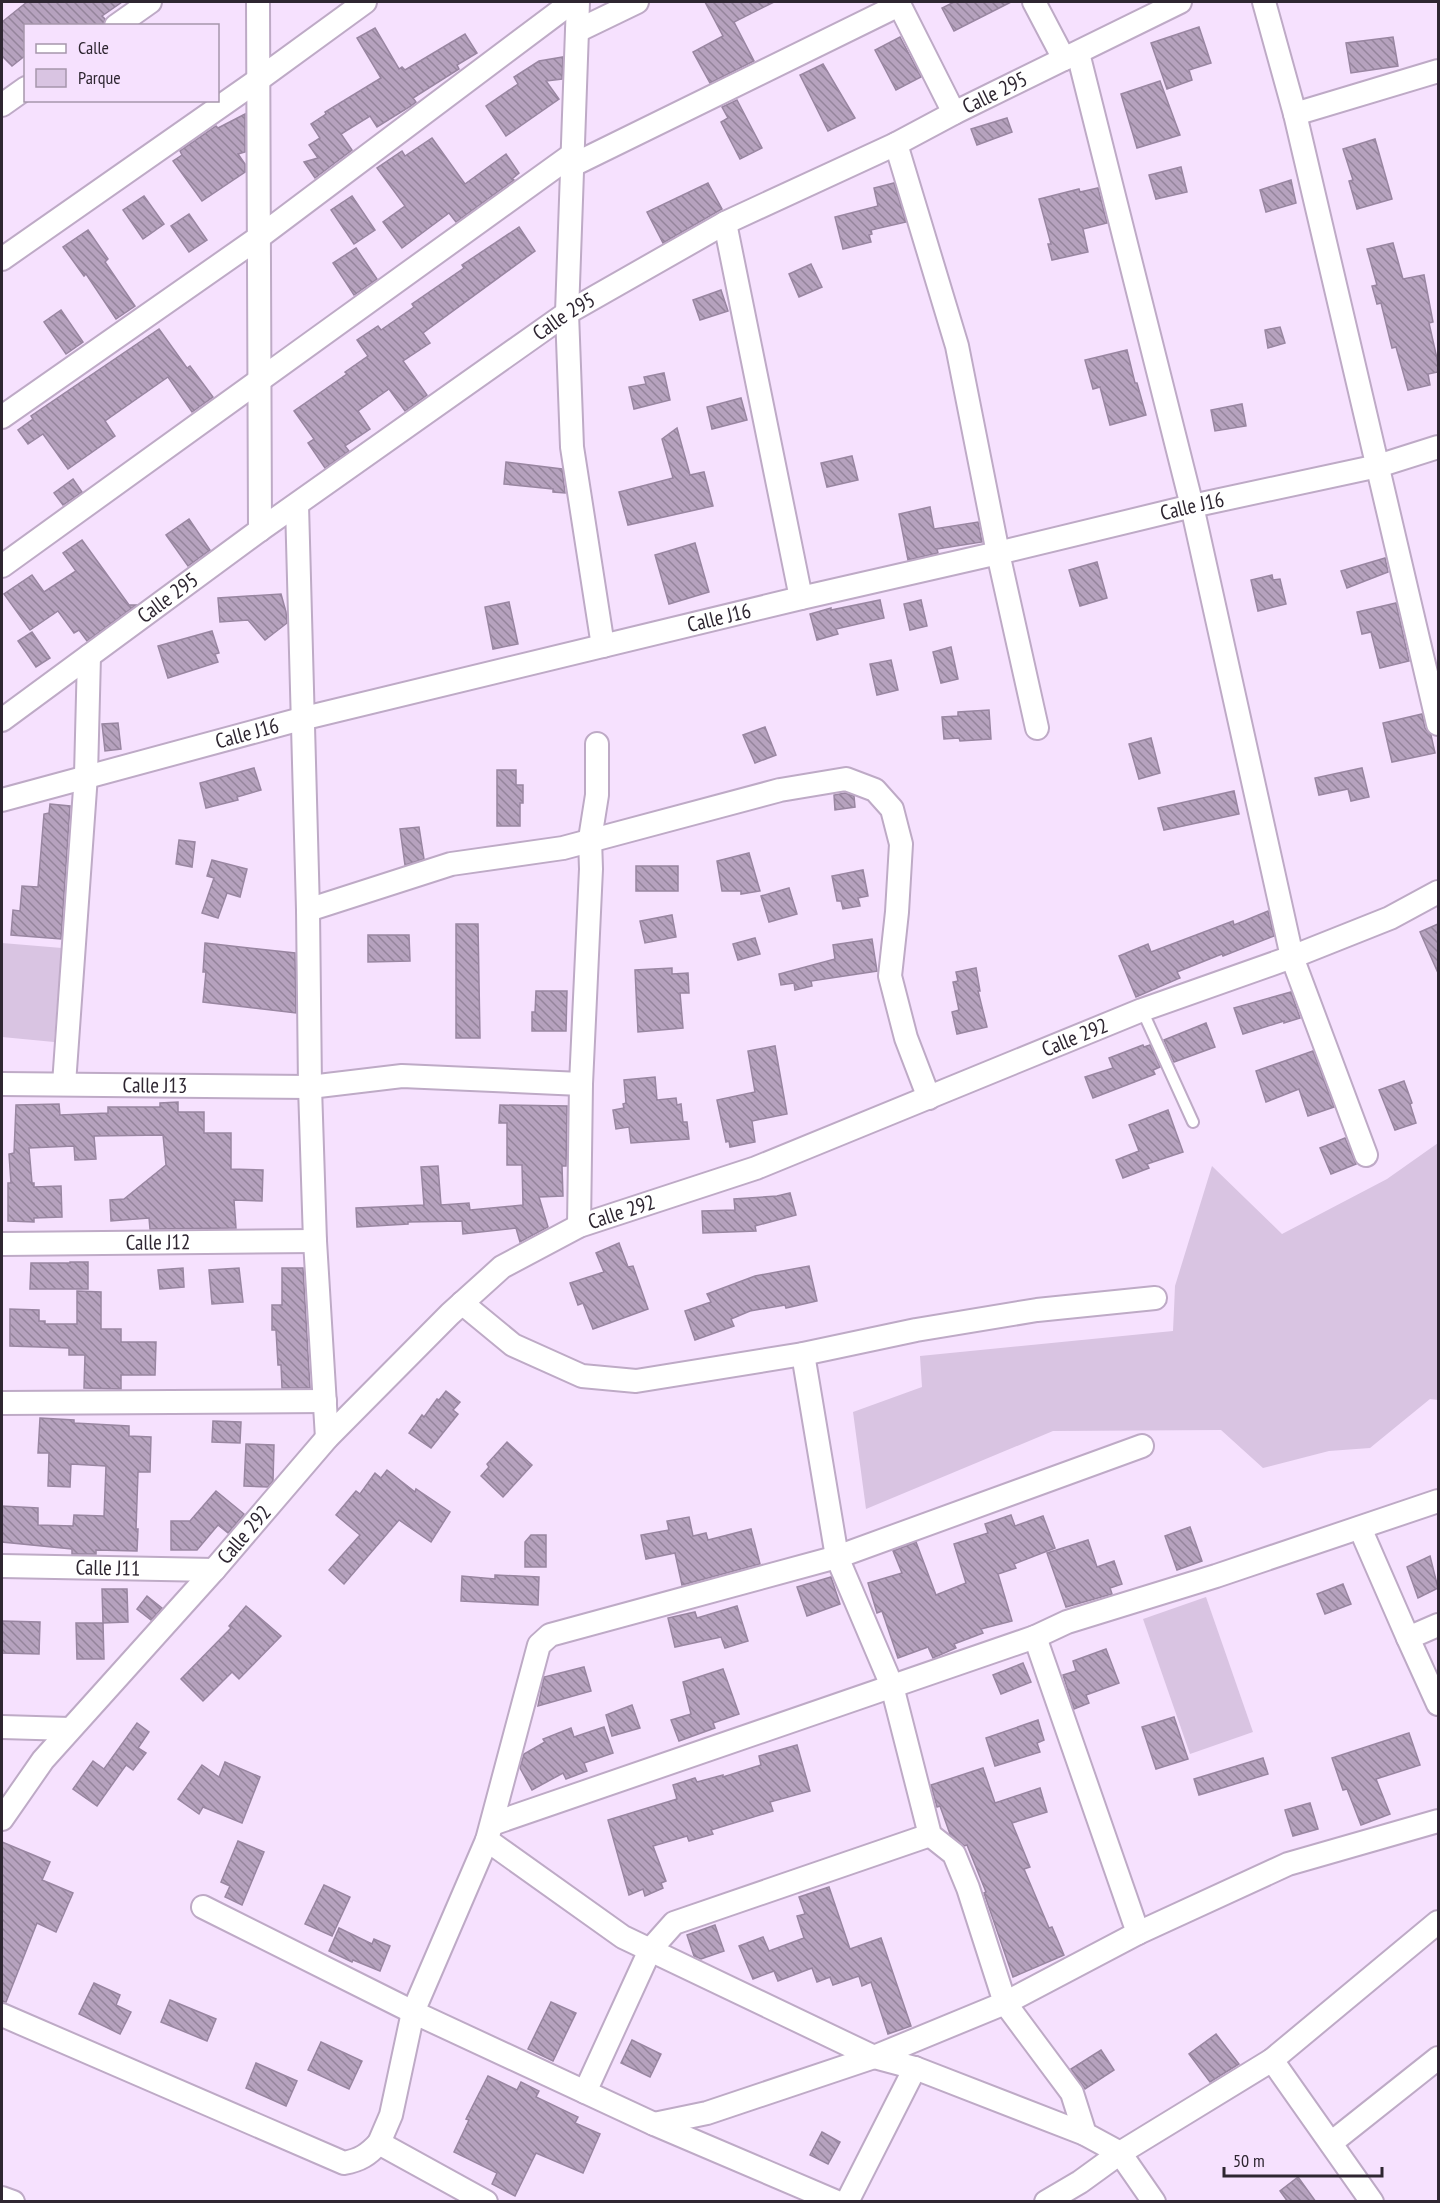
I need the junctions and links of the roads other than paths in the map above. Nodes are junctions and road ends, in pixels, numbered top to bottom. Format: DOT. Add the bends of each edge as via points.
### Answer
graph roads {
  1 [pos="150,2"];
  2 [pos="258,2"];
  3 [pos="365,2"];
  4 [pos="572,2"];
  5 [pos="578,2"];
  6 [pos="637,2"];
  7 [pos="1034,2"];
  8 [pos="1264,2"];
  9 [pos="899,3"];
  10 [pos="1175,3"];
  11 [pos="119,24"];
  12 [pos="577,31"];
  13 [pos="1071,56"];
  14 [pos="1438,70"];
  15 [pos="258,80"];
  16 [pos="24,89"];
  17 [pos="2,105"];
  18 [pos="954,113"];
  19 [pos="1295,114"];
  20 [pos="896,144"];
  21 [pos="573,160"];
  22 [pos="725,223"];
  23 [pos="258,238"];
  24 [pos="2,259"];
  25 [pos="567,313"];
  26 [pos="259,379"];
  27 [pos="2,417"];
  28 [pos="1438,447"];
  29 [pos="1378,466"];
  30 [pos="297,505"];
  31 [pos="1192,506"];
  32 [pos="260,531"];
  33 [pos="998,553"];
  34 [pos="2,566"];
  35 [pos="801,598"];
  36 [pos="603,646"];
  37 [pos="89,656"];
  38 [pos="301,719"];
  39 [pos="2,720"];
  40 [pos="1438,724"];
  41 [pos="1037,728"];
  42 [pos="597,744"];
  43 [pos="86,775"];
  44 [pos="2,800"];
  45 [pos="590,839"];
  46 [pos="1438,892"];
  47 [pos="308,910"];
  48 [pos="1292,957"];
  49 [pos="1142,1010"];
  50 [pos="2,1084"];
  51 [pos="64,1084"];
  52 [pos="581,1084"];
  53 [pos="310,1087"];
  54 [pos="929,1098"];
  55 [pos="1193,1122"];
  56 [pos="1366,1155"];
  57 [pos="579,1226"];
  58 [pos="315,1241"];
  59 [pos="2,1244"];
  60 [pos="1155,1298"];
  61 [pos="462,1303"];
  62 [pos="803,1354"];
  63 [pos="325,1401"];
  64 [pos="2,1403"];
  65 [pos="327,1438"];
  66 [pos="1142,1446"];
  67 [pos="1438,1501"];
  68 [pos="1360,1528"];
  69 [pos="837,1557"];
  70 [pos="2,1566"];
  71 [pos="214,1570"];
  72 [pos="1438,1625"];
  73 [pos="1035,1637"];
  74 [pos="1408,1638"];
  75 [pos="892,1686"];
  76 [pos="1438,1704"];
  77 [pos="2,1727"];
  78 [pos="70,1729"];
  79 [pos="2,1820"];
  80 [pos="1438,1821"];
  81 [pos="489,1832"];
  82 [pos="930,1835"];
  83 [pos="203,1906"];
  84 [pos="1438,1922"];
  85 [pos="1138,1933"];
  86 [pos="650,1950"];
  87 [pos="1005,2003"];
  88 [pos="413,2012"];
  89 [pos="2,2015"];
  90 [pos="874,2056"];
  91 [pos="1438,2058"];
  92 [pos="1272,2060"];
  93 [pos="915,2068"];
  94 [pos="585,2092"];
  95 [pos="654,2124"];
  96 [pos="1085,2134"];
  97 [pos="380,2143"];
  98 [pos="1331,2143"];
  99 [pos="1120,2153"];
  100 [pos="2,2198"];
  101 [pos="13,2202"];
  102 [pos="486,2202"];
  103 [pos="837,2202"];
  104 [pos="847,2202"];
  105 [pos="1046,2202"];
  106 [pos="1154,2202"];
  107 [pos="1371,2202"];
  1 -- 11 [label="street"];
  2 -- 15 [label="street"];
  3 -- 15 [label="street"];
  4 -- 23 [label="street"];
  5 -- 12 [label="street"];
  6 -- 12 [label="street"];
  7 -- 13 [label="street"];
  8 -- 19 [label="street"];
  9 -- 18 [label="street"];
  9 -- 21 [label="street"];
  10 -- 13 [label="street, Calle 295"];
  12 -- 21 [label="street"];
  13 -- 18 [label="street, Calle 295"];
  13 -- 31 [label="street"];
  14 -- 19 [label="street"];
  15 -- 23 [label="street"];
  15 -- 24 [label="street"];
  16 -- 17 [label="street"];
  18 -- 20 [label="street, Calle 295"];
  19 -- 29 [label="street"];
  20 -- 22 [label="street, Calle 295"];
  20 -- 33 [label="street" via="957,346"];
  21 -- 25 [label="street"];
  21 -- 26 [label="street"];
  22 -- 25 [label="street, Calle 295"];
  22 -- 35 [label="street"];
  23 -- 26 [label="street"];
  23 -- 27 [label="street"];
  25 -- 30 [label="street, Calle 295"];
  25 -- 36 [label="street" via="572,447"];
  26 -- 32 [label="street"];
  26 -- 34 [label="street"];
  28 -- 29 [label="street, Calle J16"];
  29 -- 31 [label="street, Calle J16"];
  29 -- 40 [label="street"];
  30 -- 32 [label="street, Calle 295"];
  30 -- 38 [label="street"];
  31 -- 33 [label="street, Calle J16"];
  31 -- 48 [label="street"];
  32 -- 37 [label="street, Calle 295"];
  33 -- 35 [label="street, Calle J16"];
  33 -- 41 [label="street"];
  35 -- 36 [label="street, Calle J16"];
  36 -- 38 [label="street, Calle J16"];
  37 -- 39 [label="street, Calle 295"];
  37 -- 43 [label="street"];
  38 -- 43 [label="street, Calle J16"];
  38 -- 47 [label="street"];
  42 -- 45 [label="street" via="597,795"];
  43 -- 44 [label="street, Calle J16"];
  43 -- 51 [label="street"];
  45 -- 47 [label="street" via="563,848 451,864"];
  45 -- 52 [label="street"];
  45 -- 54 [label="street" via="780,790 846,779 875,790 892,809 901,844 890,976 906,1038"];
  46 -- 48 [label="street, Calle 292" via="1390,918"];
  47 -- 53 [label="street"];
  48 -- 49 [label="street, Calle 292"];
  48 -- 56 [label="street"];
  49 -- 54 [label="street, Calle 292"];
  49 -- 55 [label="lane"];
  50 -- 51 [label="street, Calle J13"];
  51 -- 53 [label="street, Calle J13"];
  52 -- 53 [label="street, Calle J13" via="402,1076"];
  52 -- 57 [label="street"];
  53 -- 58 [label="street"];
  54 -- 57 [label="street, Calle 292" via="756,1168"];
  57 -- 61 [label="street, Calle 292" via="501,1267"];
  58 -- 59 [label="street, Calle J12"];
  58 -- 63 [label="street"];
  60 -- 62 [label="street" via="1037,1310"];
  61 -- 62 [label="street" via="513,1345 582,1376 636,1381"];
  61 -- 65 [label="street, Calle 292"];
  62 -- 69 [label="street"];
  63 -- 64 [label="street"];
  63 -- 65 [label="street"];
  65 -- 71 [label="street, Calle 292"];
  66 -- 69 [label="street"];
  67 -- 68 [label="street"];
  68 -- 73 [label="street" via="1067,1622"];
  68 -- 74 [label="street"];
  69 -- 75 [label="street"];
  69 -- 81 [label="street" via="550,1635 538,1646"];
  70 -- 71 [label="street, Calle J11"];
  71 -- 78 [label="street, Calle 292"];
  72 -- 74 [label="street"];
  73 -- 75 [label="street"];
  73 -- 85 [label="street"];
  74 -- 76 [label="street"];
  75 -- 81 [label="street"];
  75 -- 82 [label="street"];
  77 -- 78 [label="street"];
  78 -- 79 [label="street, Calle 292"];
  80 -- 85 [label="street" via="1288,1864"];
  81 -- 86 [label="street" via="624,1937"];
  81 -- 88 [label="street"];
  82 -- 86 [label="street" via="674,1923"];
  82 -- 87 [label="street" via="954,1854"];
  83 -- 88 [label="street"];
  84 -- 92 [label="street"];
  85 -- 87 [label="street"];
  86 -- 90 [label="street"];
  86 -- 94 [label="street"];
  87 -- 90 [label="street"];
  87 -- 96 [label="street" via="1072,2093"];
  88 -- 94 [label="street"];
  88 -- 97 [label="street" via="391,2115"];
  89 -- 97 [label="street" via="344,2163 359,2160"];
  90 -- 93 [label="street"];
  90 -- 95 [label="street" via="707,2113"];
  91 -- 98 [label="street"];
  92 -- 98 [label="street"];
  92 -- 99 [label="street"];
  93 -- 96 [label="street"];
  93 -- 104 [label="street"];
  94 -- 95 [label="street"];
  95 -- 103 [label="street"];
  96 -- 99 [label="street"];
  97 -- 102 [label="street"];
  98 -- 107 [label="street"];
  99 -- 105 [label="street"];
  99 -- 106 [label="street"];
  100 -- 101 [label="street"];
}
